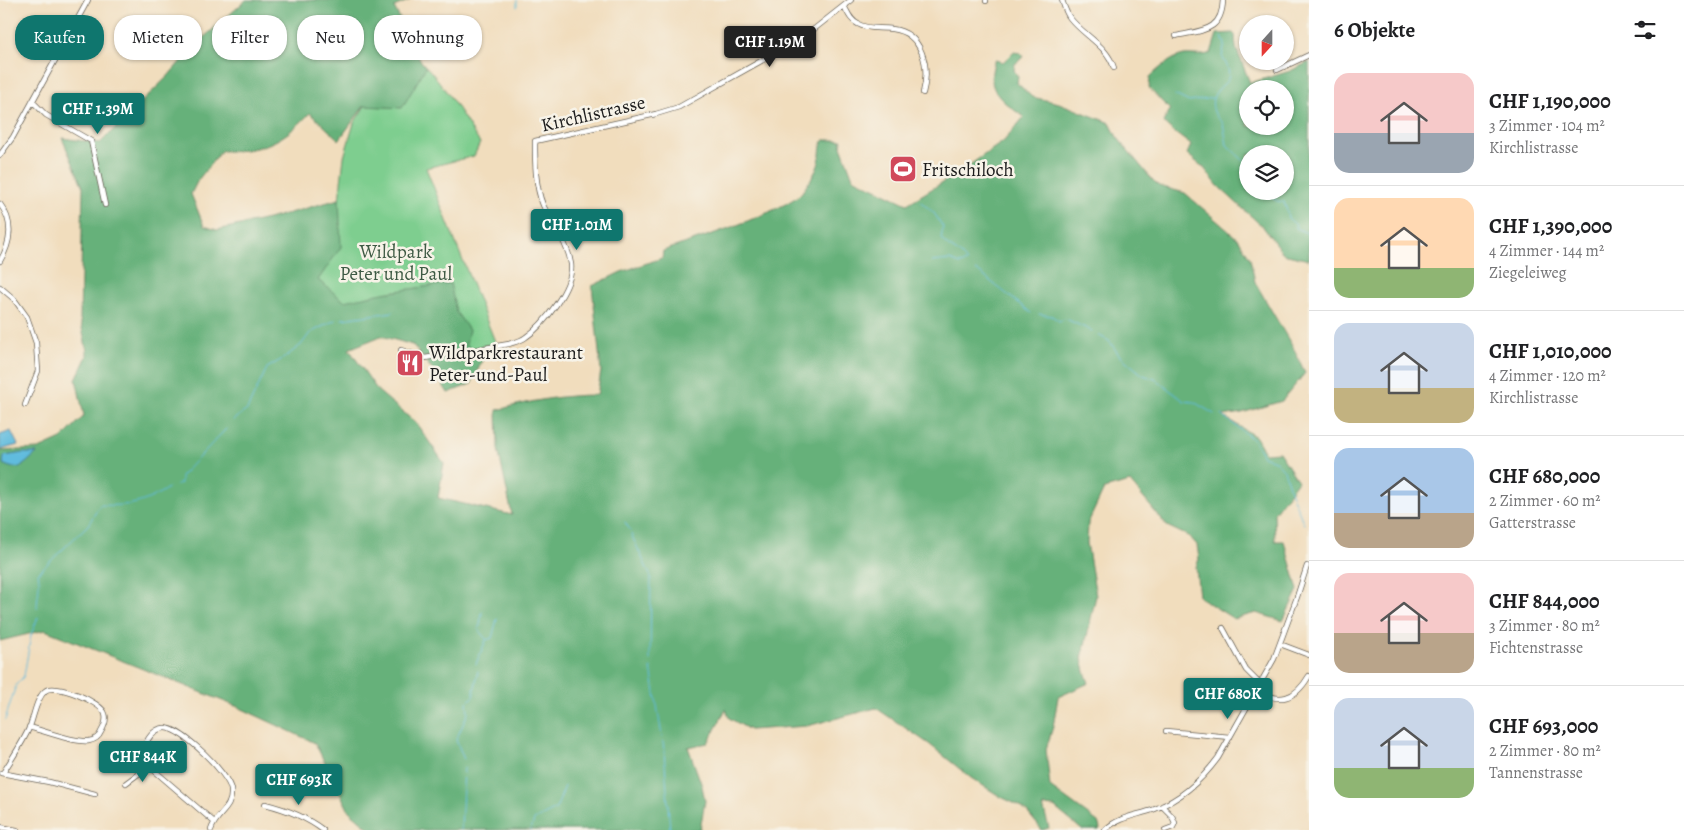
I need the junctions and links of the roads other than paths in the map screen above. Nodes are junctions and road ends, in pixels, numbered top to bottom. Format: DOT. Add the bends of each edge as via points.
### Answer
graph roads {
  1 [pos="88,0"];
  2 [pos="851,0"];
  3 [pos="1062,0"];
  4 [pos="1223,0"];
  5 [pos="844,6"];
  6 [pos="1176,36"];
  7 [pos="1309,55"];
  8 [pos="1294,62"];
  9 [pos="1114,68"];
  10 [pos="923,93"];
  11 [pos="32,101"];
  12 [pos="0,155"];
  13 [pos="0,204"];
  14 [pos="105,205"];
  15 [pos="0,261"];
  16 [pos="0,287"];
  17 [pos="402,350"];
  18 [pos="26,405"];
  19 [pos="1306,566"];
  20 [pos="1223,628"];
  21 [pos="1280,644"];
  22 [pos="1309,656"];
  23 [pos="1309,676"];
  24 [pos="1260,684"];
  25 [pos="1257,690"];
  26 [pos="29,727"];
  27 [pos="1166,731"];
  28 [pos="1230,737"];
  29 [pos="149,766"];
  30 [pos="1,773"];
  31 [pos="126,783"];
  32 [pos="95,794"];
  33 [pos="264,804"];
  34 [pos="1162,806"];
  35 [pos="213,821"];
  36 [pos="0,827"];
  37 [pos="17,830"];
  38 [pos="211,830"];
  39 [pos="323,830"];
  40 [pos="1105,830"];
  41 [pos="1165,830"];
  1 -- 11 [label="street"];
  2 -- 5 [label="street, Kirchlistrasse"];
  3 -- 9 [label="street" via="1072,20 1104,49"];
  4 -- 6 [label="street" via="1216,24"];
  5 -- 10 [label="street" via="859,25 900,30 920,46 925,73"];
  5 -- 17 [label="street, Kirchlistrasse" via="804,37 678,107 536,141 543,204 571,267 551,312 528,336 509,344 425,358"];
  7 -- 8 [label="street"];
  11 -- 12 [label="street"];
  11 -- 14 [label="street" via="46,115 91,141"];
  13 -- 15 [label="street" via="8,218 10,233"];
  16 -- 18 [label="street" via="27,317 36,343 38,371"];
  19 -- 21 [label="street"];
  20 -- 24 [label="street" via="1246,670"];
  21 -- 22 [label="street"];
  21 -- 24 [label="street"];
  23 -- 25 [label="street" via="1295,692 1283,698 1269,697"];
  24 -- 25 [label="street"];
  25 -- 28 [label="street"];
  26 -- 26 [label="street" via="43,692 52,688 96,704 106,717 102,731 92,741"];
  26 -- 30 [label="street"];
  27 -- 28 [label="street"];
  28 -- 34 [label="street" via="1202,778 1187,792"];
  29 -- 31 [label="street"];
  29 -- 35 [label="street"];
  29 -- 35 [label="street" via="145,746 158,730 174,730 197,747 222,772 231,789 230,803"];
  30 -- 32 [label="street"];
  33 -- 39 [label="street" via="302,818"];
  34 -- 40 [label="street" via="1118,820"];
  34 -- 41 [label="street" via="1175,823"];
  35 -- 38 [label="street"];
  36 -- 37 [label="street"];
}
